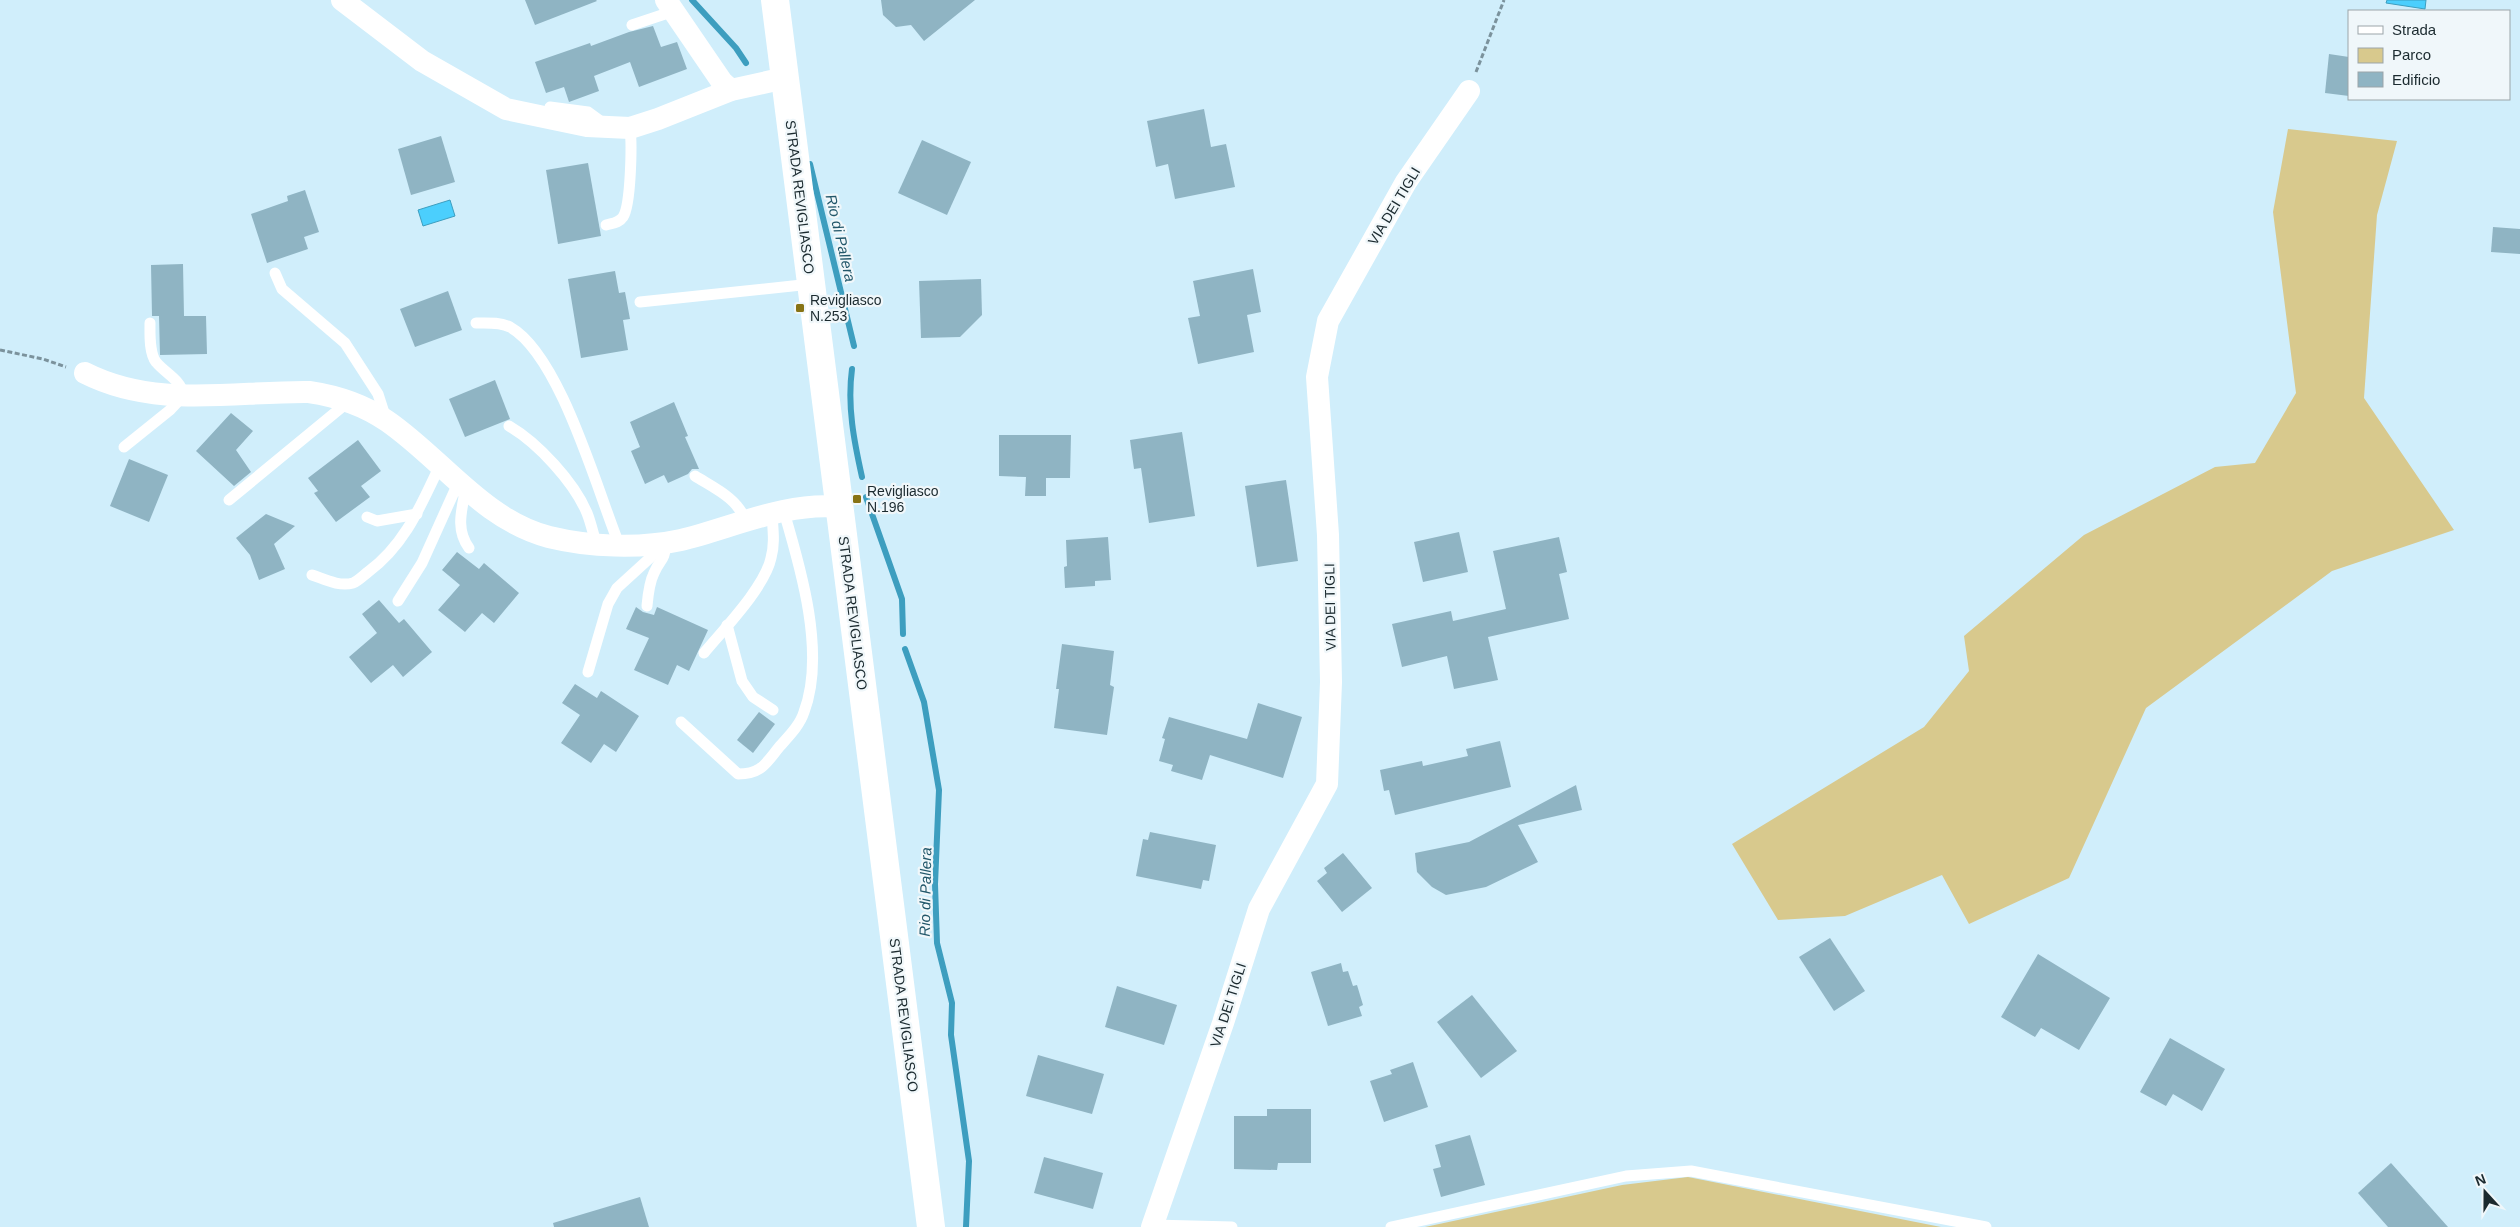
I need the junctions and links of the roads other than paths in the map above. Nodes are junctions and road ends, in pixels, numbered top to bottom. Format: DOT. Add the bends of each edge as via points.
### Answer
graph roads {
  1 [pos="342,0"];
  2 [pos="774,0"];
  3 [pos="670,6"];
  4 [pos="632,25"];
  5 [pos="785,78"];
  6 [pos="731,90"];
  7 [pos="1469,91"];
  8 [pos="550,107"];
  9 [pos="620,127"];
  10 [pos="606,224"];
  11 [pos="275,273"];
  12 [pos="811,284"];
  13 [pos="640,302"];
  14 [pos="476,323"];
  15 [pos="150,324"];
  16 [pos="85,373"];
  17 [pos="184,395"];
  18 [pos="348,402"];
  19 [pos="386,421"];
  20 [pos="509,426"];
  21 [pos="124,447"];
  22 [pos="440,466"];
  23 [pos="695,476"];
  24 [pos="462,484"];
  25 [pos="229,500"];
  26 [pos="840,507"];
  27 [pos="417,514"];
  28 [pos="778,514"];
  29 [pos="367,517"];
  30 [pos="746,522"];
  31 [pos="666,543"];
  32 [pos="596,544"];
  33 [pos="619,544"];
  34 [pos="470,548"];
  35 [pos="312,575"];
  36 [pos="398,601"];
  37 [pos="647,606"];
  38 [pos="727,625"];
  39 [pos="704,654"];
  40 [pos="588,672"];
  41 [pos="773,710"];
  42 [pos="680,722"];
  43 [pos="1152,1226"];
  44 [pos="930,1227"];
  45 [pos="1232,1227"];
  46 [pos="1391,1227"];
  47 [pos="1986,1227"];
  1 -- 9 [label="street" via="422,61 506,109 587,126"];
  2 -- 5 [label="street, STRADA REVIGLIASCO"];
  3 -- 4 [label="lane"];
  3 -- 6 [label="street" via="722,82"];
  5 -- 6 [label="street"];
  5 -- 12 [label="street, STRADA REVIGLIASCO"];
  6 -- 9 [label="street" via="658,119"];
  7 -- 43 [label="street, VIA DEI TIGLI" via="1406,182 1328,322 1318,376 1328,535 1331,682 1327,784 1259,910"];
  8 -- 9 [label="lane" via="588,112"];
  9 -- 10 [label="lane" via="630,172 624,216 618,222"];
  11 -- 19 [label="lane" via="282,290 345,343 378,394"];
  12 -- 13 [label="lane"];
  12 -- 26 [label="street, STRADA REVIGLIASCO"];
  14 -- 33 [label="lane" via="511,328 544,361 575,427"];
  15 -- 17 [label="lane" via="153,357 176,380"];
  16 -- 17 [label="street" via="108,385 140,393"];
  17 -- 18 [label="street" via="309,392"];
  17 -- 21 [label="lane"];
  18 -- 19 [label="street"];
  18 -- 25 [label="lane"];
  19 -- 22 [label="street"];
  20 -- 32 [label="lane" via="523,434 572,488 587,513"];
  22 -- 24 [label="street"];
  22 -- 27 [label="lane"];
  23 -- 30 [label="lane" via="734,501 741,508"];
  24 -- 32 [label="street" via="501,515 526,529"];
  24 -- 34 [label="lane" via="460,523 462,538"];
  24 -- 36 [label="lane" via="422,563"];
  26 -- 28 [label="street" via="822,505"];
  26 -- 44 [label="street, STRADA REVIGLIASCO"];
  27 -- 29 [label="lane" via="377,521"];
  27 -- 35 [label="lane" via="384,560 353,583 337,583"];
  28 -- 30 [label="street"];
  28 -- 38 [label="lane" via="771,560 759,584"];
  28 -- 42 [label="lane" via="803,589 813,662 804,714 760,770 752,774 738,774"];
  30 -- 31 [label="street"];
  31 -- 33 [label="street"];
  31 -- 37 [label="lane" via="664,559 654,572"];
  31 -- 40 [label="lane" via="617,588 608,604"];
  32 -- 33 [label="street"];
  38 -- 39 [label="lane"];
  38 -- 41 [label="lane" via="742,681 753,698"];
  43 -- 45 [label="lane"];
  46 -- 47 [label="lane" via="1626,1176 1691,1171"];
}
